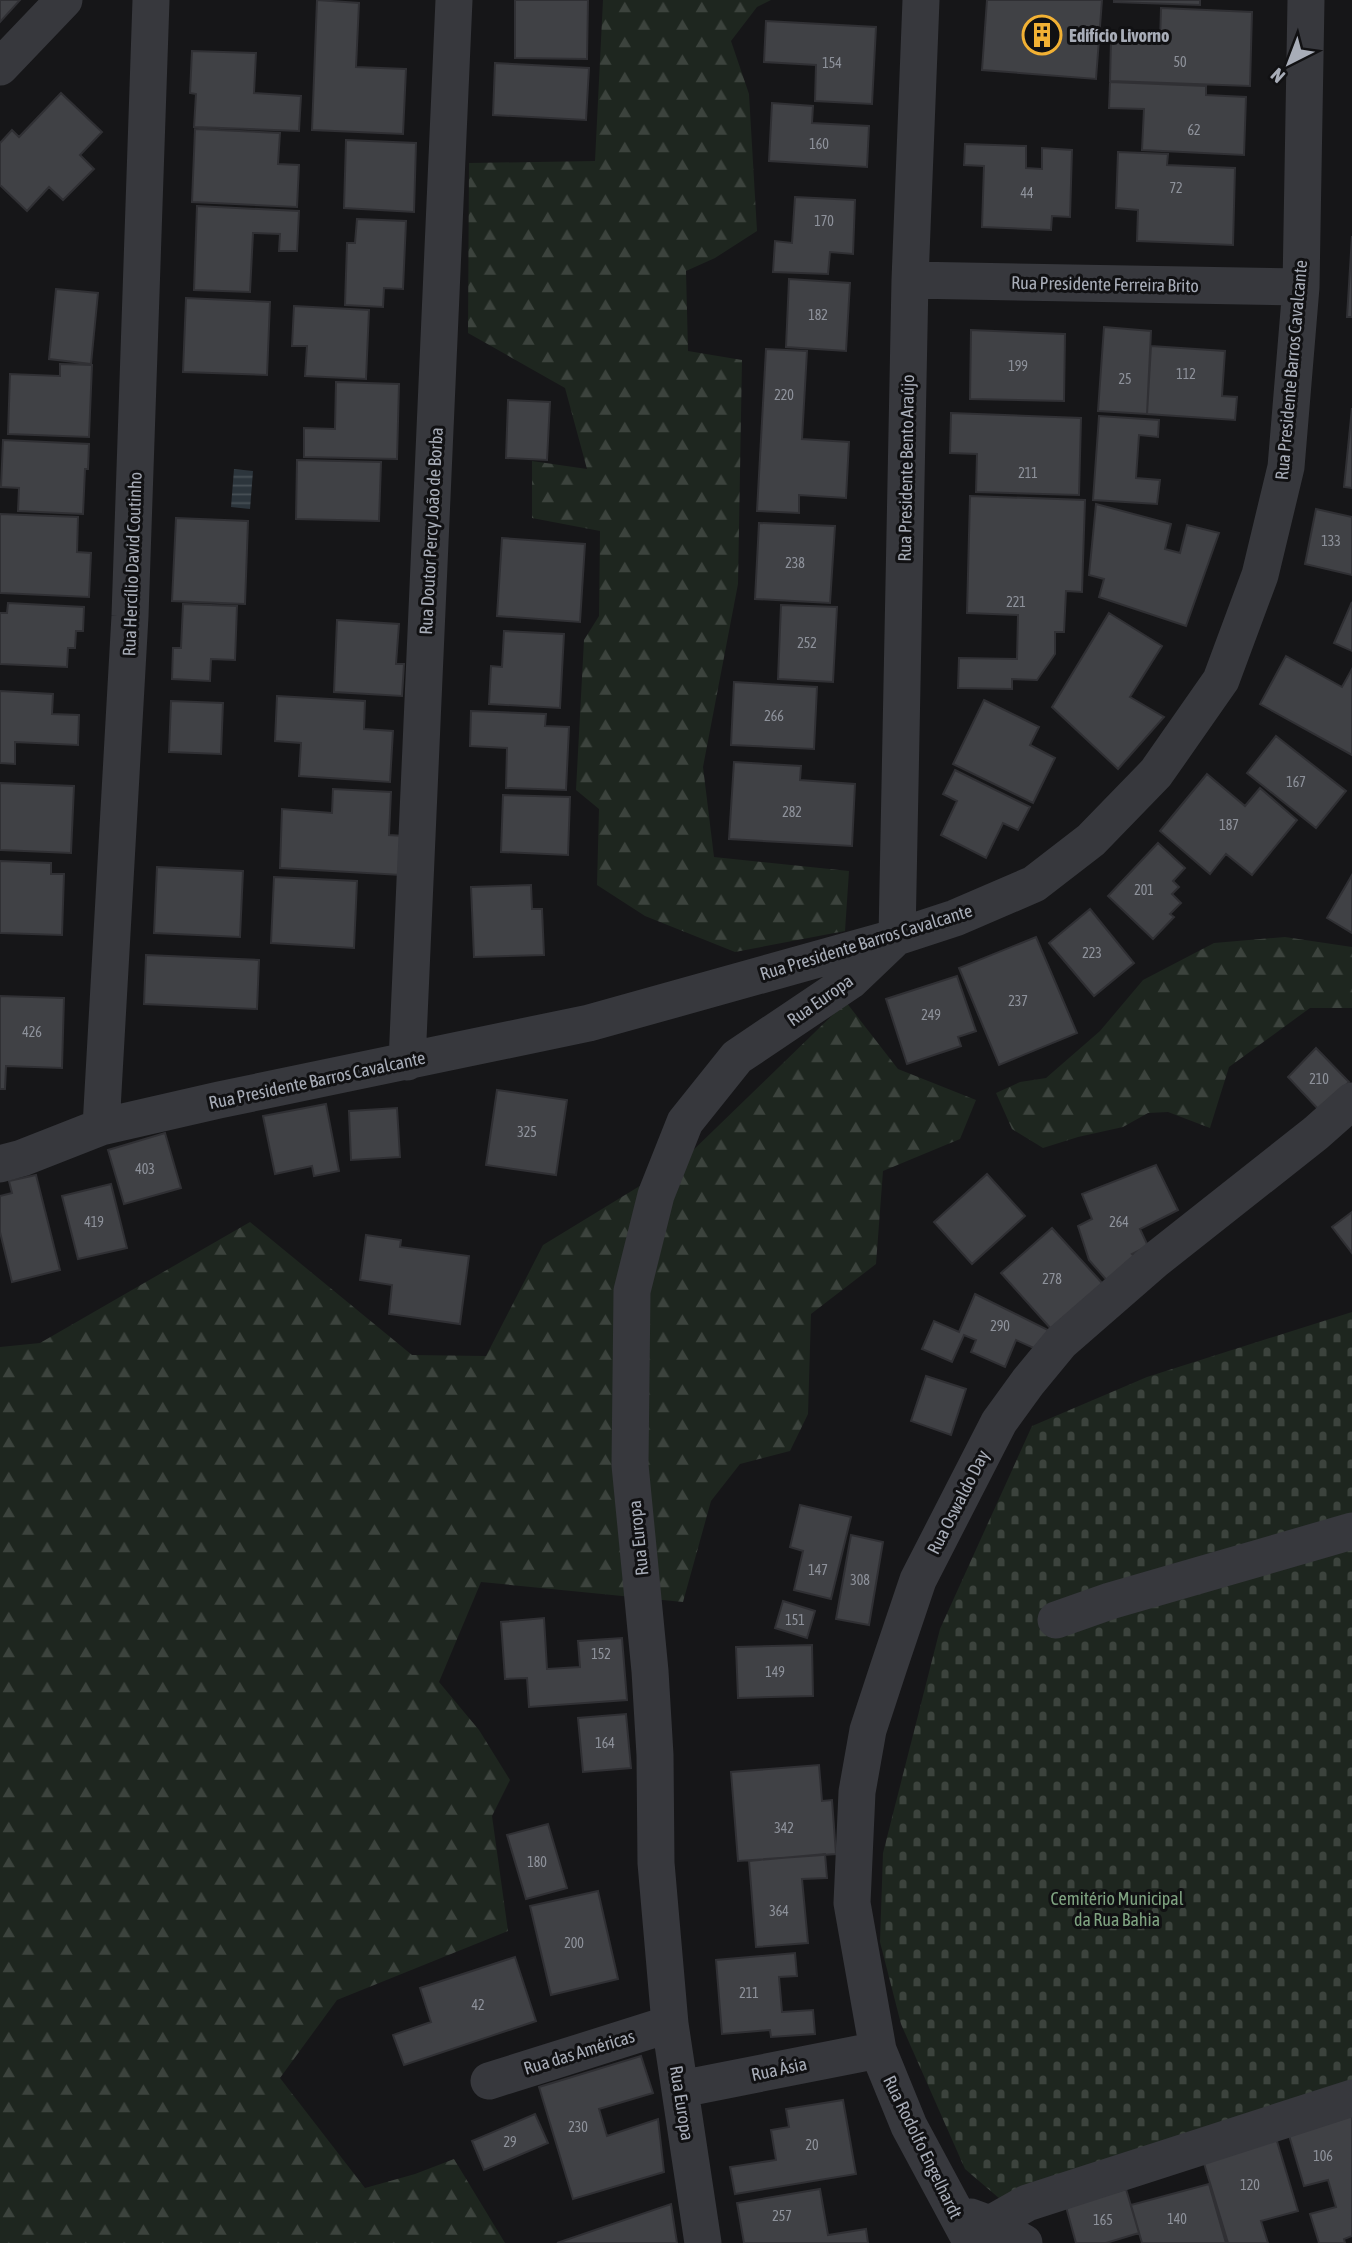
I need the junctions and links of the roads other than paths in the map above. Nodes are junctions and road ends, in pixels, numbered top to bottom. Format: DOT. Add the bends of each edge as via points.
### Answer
graph roads {
  1 [pos="64,0"];
  2 [pos="151,0"];
  3 [pos="454,0"];
  4 [pos="920,0"];
  5 [pos="1306,0"];
  6 [pos="0,68"];
  7 [pos="910,280"];
  8 [pos="1301,288"];
  9 [pos="897,937"];
  10 [pos="407,1062"];
  11 [pos="1352,1101"];
  12 [pos="102,1127"];
  13 [pos="0,1164"];
  14 [pos="1352,1531"];
  15 [pos="1056,1620"];
  16 [pos="670,2024"];
  17 [pos="878,2050"];
  18 [pos="489,2081"];
  19 [pos="681,2090"];
  20 [pos="1352,2098"];
  21 [pos="981,2233"];
  22 [pos="703,2243"];
  23 [pos="1024,2243"];
  1 -- 6 [label="street"];
  2 -- 12 [label="street, Rua Hercílio David Coutinho" via="130,616"];
  3 -- 10 [label="street, Rua Doutor Percy João de Borba"];
  4 -- 7 [label="street, Rua Presidente Bento Araújo"];
  5 -- 8 [label="street, Rua Presidente Barros Cavalcante"];
  7 -- 8 [label="street, Rua Presidente Ferreira Brito"];
  7 -- 9 [label="street, Rua Presidente Bento Araújo"];
  8 -- 9 [label="street, Rua Presidente Barros Cavalcante" via="1286,467 1261,575 1221,680 1156,773 1091,840 1034,884"];
  9 -- 10 [label="street, Rua Presidente Barros Cavalcante" via="589,1023"];
  9 -- 16 [label="street, Rua Europa" via="849,981 737,1057 685,1122 656,1195 632,1291 630,1465 650,1671 656,1863"];
  10 -- 12 [label="street, Rua Presidente Barros Cavalcante"];
  11 -- 17 [label="street, Rua Oswaldo Day" via="1061,1342 999,1422 918,1580 868,1730 857,1792 852,1903"];
  12 -- 13 [label="street, Rua Presidente Barros Cavalcante"];
  14 -- 15 [label="street"];
  16 -- 18 [label="street, Rua das Américas"];
  16 -- 19 [label="street, Rua Europa"];
  17 -- 19 [label="street, Rua Ásia"];
  17 -- 21 [label="street, Rua Rodolfo Engelhardt" via="909,2126 954,2212"];
  19 -- 22 [label="street, Rua Europa"];
  20 -- 21 [label="street" via="1027,2203"];
  21 -- 23 [label="street"];
}
